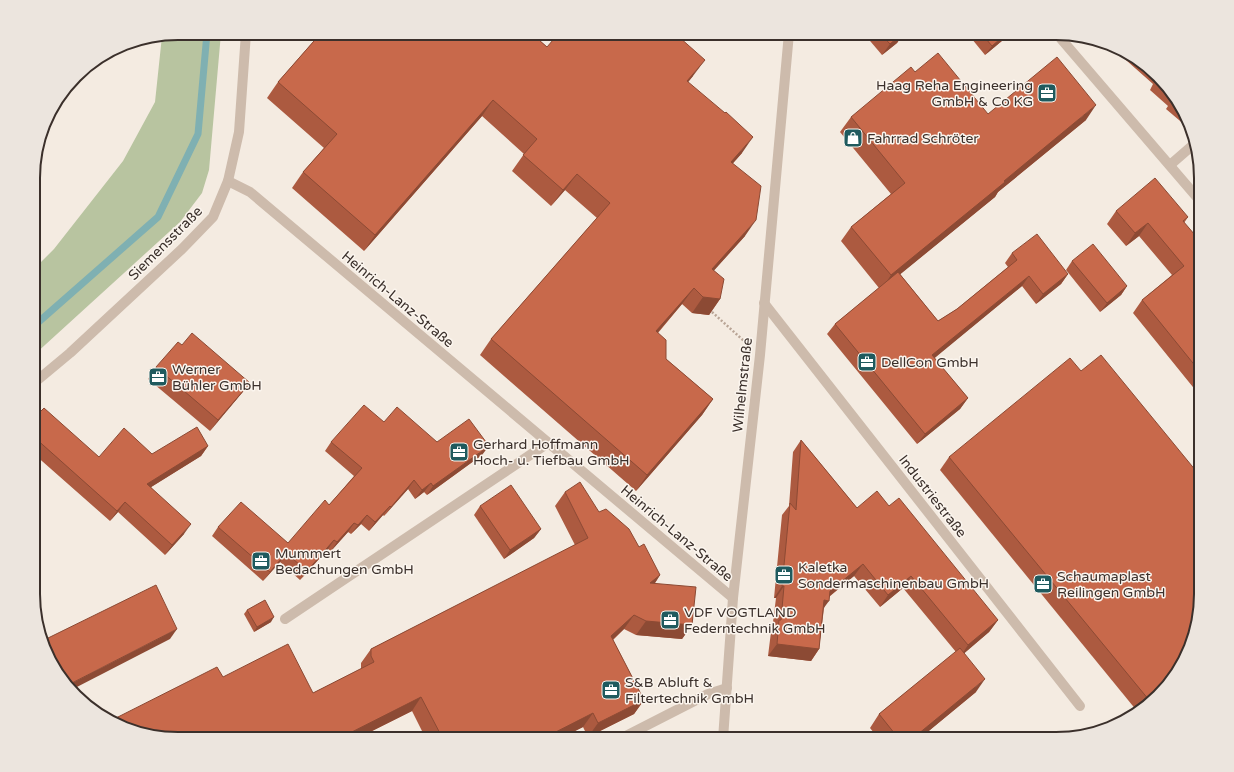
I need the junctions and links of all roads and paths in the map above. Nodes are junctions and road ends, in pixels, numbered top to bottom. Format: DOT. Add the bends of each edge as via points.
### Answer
graph roads {
  1 [pos="246,40"];
  2 [pos="789,40"];
  3 [pos="1062,40"];
  4 [pos="1190,147"];
  5 [pos="1170,165"];
  6 [pos="228,181"];
  7 [pos="1194,194"];
  8 [pos="764,303"];
  9 [pos="712,312"];
  10 [pos="760,354"];
  11 [pos="40,378"];
  12 [pos="548,443"];
  13 [pos="733,598"];
  14 [pos="285,618"];
  15 [pos="727,688"];
  16 [pos="1080,706"];
  17 [pos="634,732"];
  18 [pos="724,732"];
  1 -- 6 [label="street, Siemensstraße" via="239,132"];
  2 -- 8 [label="street, Wilhelmstraße"];
  3 -- 5 [label="street"];
  4 -- 5 [label="street"];
  5 -- 7 [label="street"];
  6 -- 11 [label="street, Siemensstraße" via="212,217 182,249"];
  6 -- 12 [label="street, Heinrich-Lanz-Straße" via="250,192"];
  8 -- 10 [label="street, Wilhelmstraße"];
  8 -- 16 [label="street, Industriestraße"];
  9 -- 10 [label="path"];
  10 -- 13 [label="street, Wilhelmstraße"];
  12 -- 13 [label="street, Heinrich-Lanz-Straße"];
  12 -- 14 [label="street"];
  13 -- 15 [label="street, Wilhelmstraße"];
  15 -- 17 [label="street" via="708,694"];
  15 -- 18 [label="street, Wilhelmstraße"];
}
